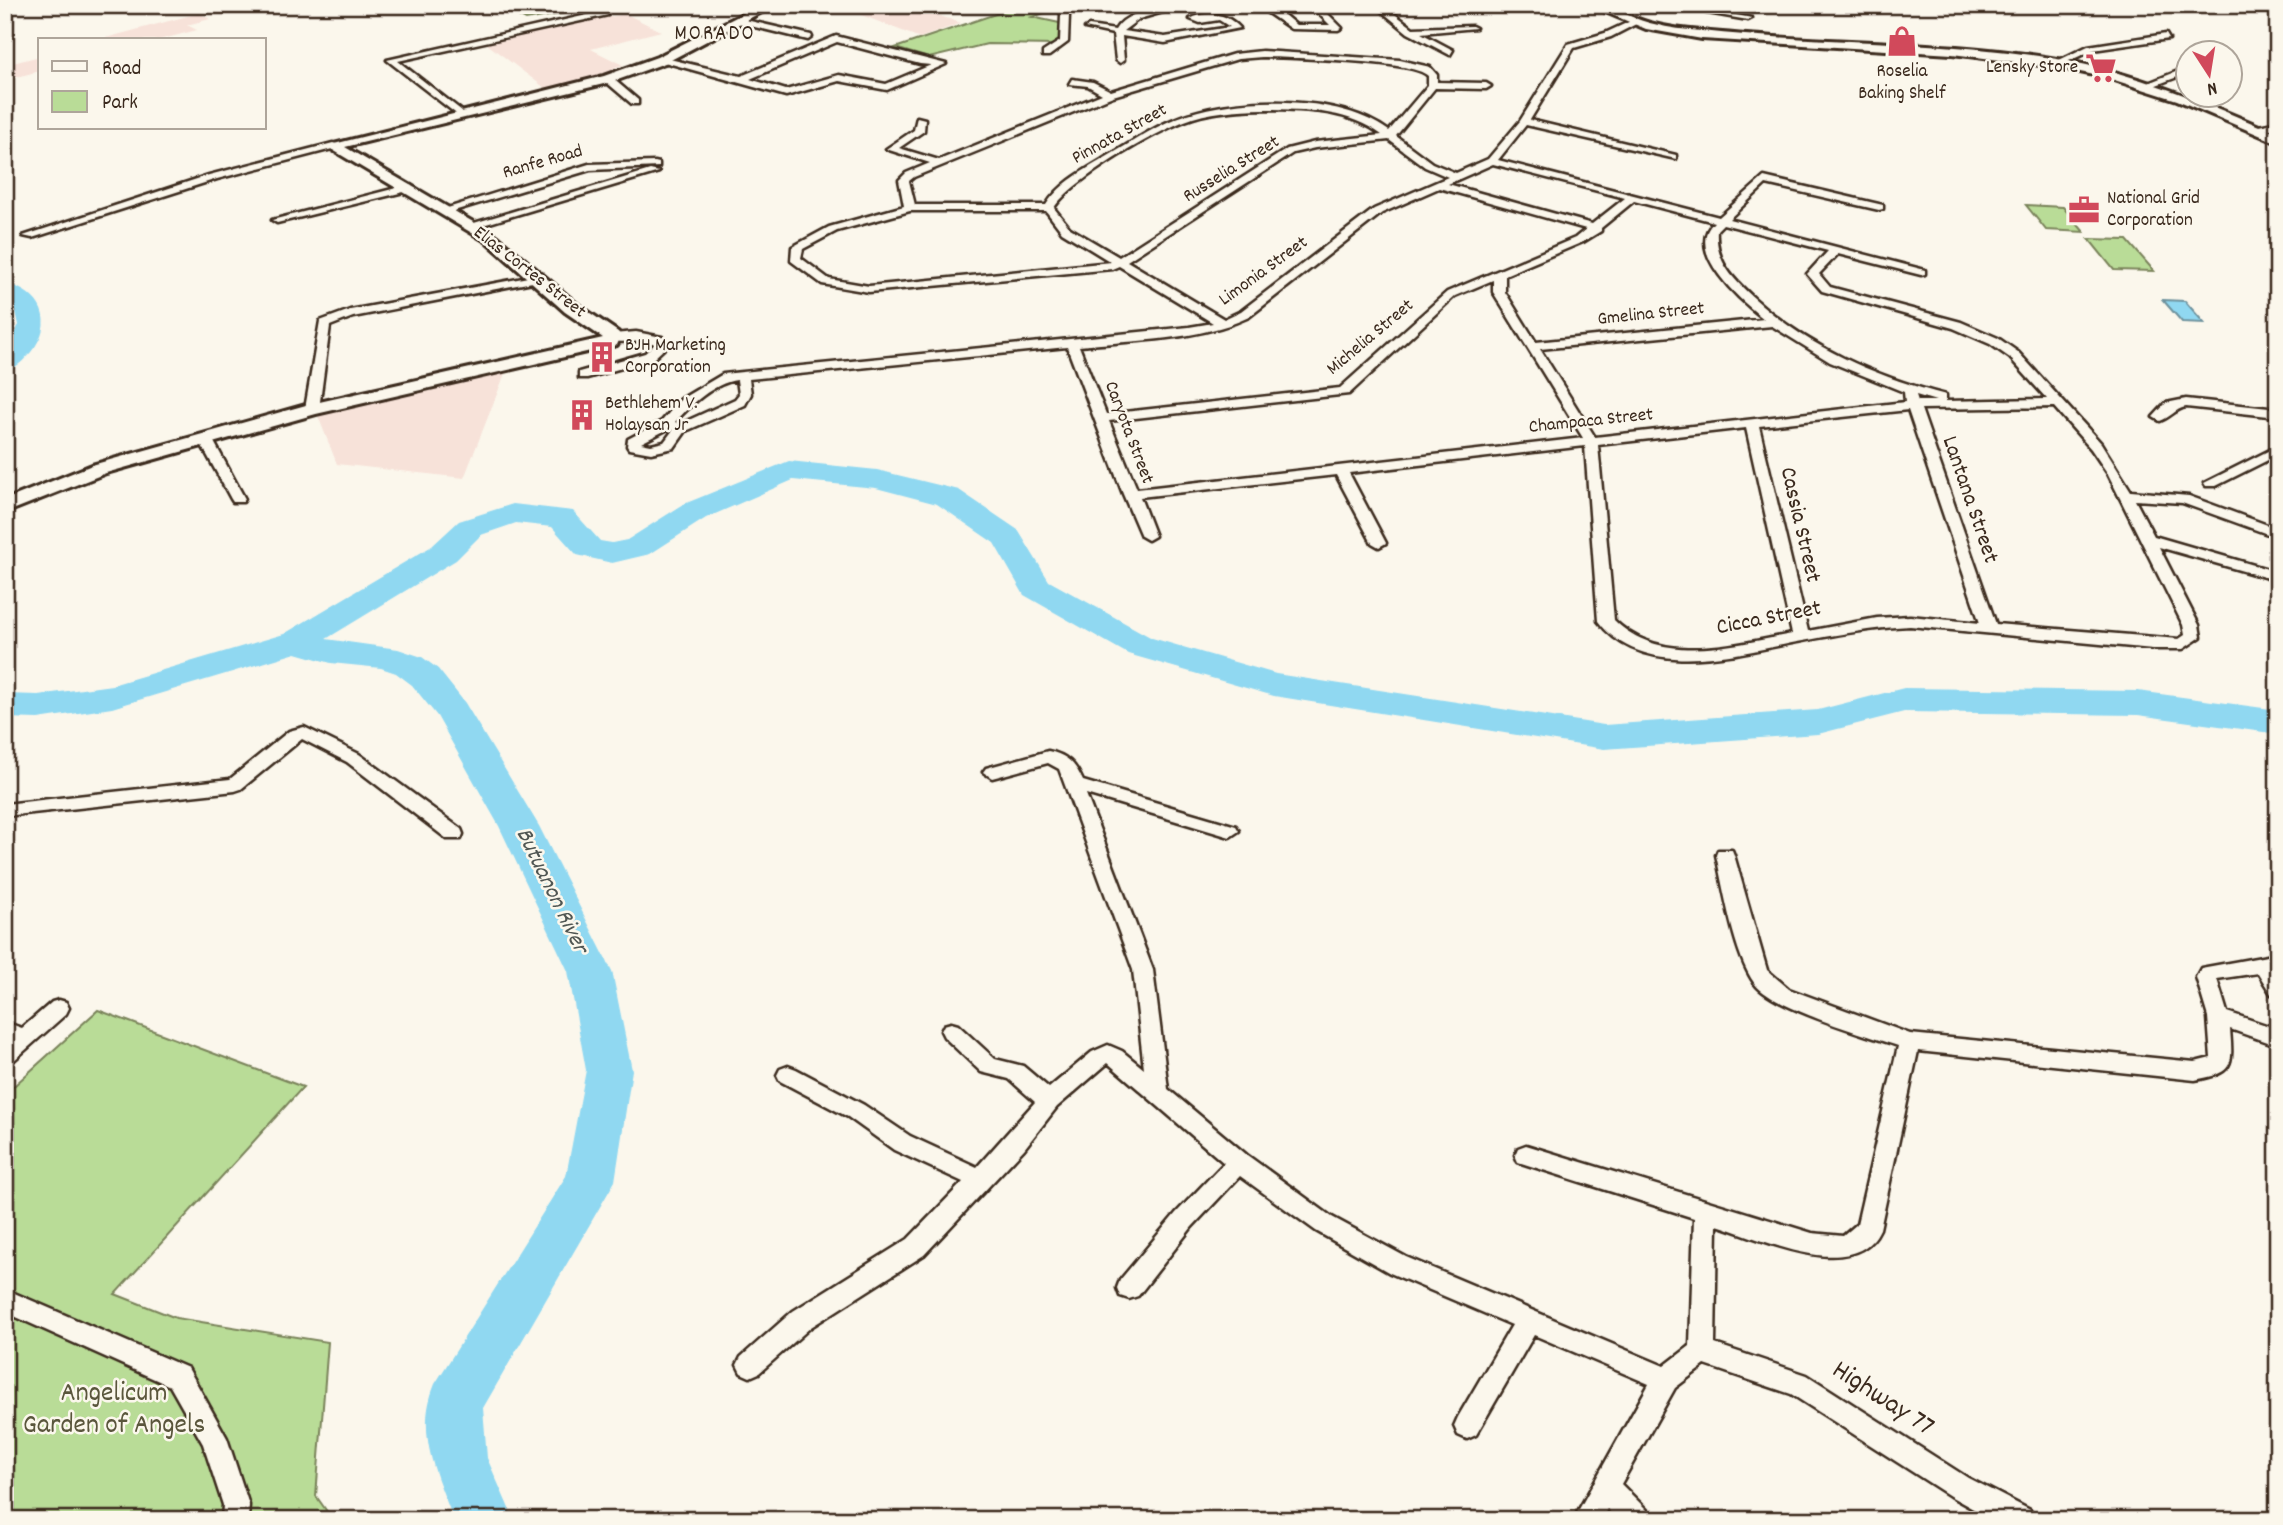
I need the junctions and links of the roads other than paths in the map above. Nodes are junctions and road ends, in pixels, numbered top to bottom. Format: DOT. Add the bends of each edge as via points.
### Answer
graph roads {
  1 [pos="770,5"];
  2 [pos="1062,5"];
  3 [pos="1184,5"];
  4 [pos="1260,5"];
  5 [pos="1314,5"];
  6 [pos="1378,5"];
  7 [pos="1594,5"];
  8 [pos="1665,5"];
  9 [pos="605,13"];
  10 [pos="1220,17"];
  11 [pos="1748,18"];
  12 [pos="737,20"];
  13 [pos="1636,22"];
  14 [pos="1089,28"];
  15 [pos="1472,28"];
  16 [pos="1410,31"];
  17 [pos="1118,32"];
  18 [pos="808,37"];
  19 [pos="2166,37"];
  20 [pos="1450,52"];
  21 [pos="1046,54"];
  22 [pos="661,60"];
  23 [pos="1120,60"];
  24 [pos="2057,63"];
  25 [pos="2174,75"];
  26 [pos="608,79"];
  27 [pos="742,79"];
  28 [pos="1072,82"];
  29 [pos="1432,85"];
  30 [pos="2148,85"];
  31 [pos="1486,86"];
  32 [pos="1110,94"];
  33 [pos="635,102"];
  34 [pos="459,114"];
  35 [pos="920,119"];
  36 [pos="1524,122"];
  37 [pos="2278,125"];
  38 [pos="2254,128"];
  39 [pos="1390,137"];
  40 [pos="2278,139"];
  41 [pos="333,146"];
  42 [pos="1672,157"];
  43 [pos="1492,161"];
  44 [pos="939,163"];
  45 [pos="1456,177"];
  46 [pos="1436,184"];
  47 [pos="408,188"];
  48 [pos="1633,197"];
  49 [pos="1879,207"];
  50 [pos="910,208"];
  51 [pos="1049,208"];
  52 [pos="443,211"];
  53 [pos="1721,219"];
  54 [pos="277,220"];
  55 [pos="469,226"];
  56 [pos="1597,229"];
  57 [pos="28,236"];
  58 [pos="1835,250"];
  59 [pos="1122,262"];
  60 [pos="1921,272"];
  61 [pos="1499,274"];
  62 [pos="539,278"];
  63 [pos="1465,286"];
  64 [pos="1499,292"];
  65 [pos="1773,322"];
  66 [pos="1224,324"];
  67 [pos="613,338"];
  68 [pos="1072,343"];
  69 [pos="1533,346"];
  70 [pos="742,374"];
  71 [pos="583,375"];
  72 [pos="1906,388"];
  73 [pos="1962,403"];
  74 [pos="2056,403"];
  75 [pos="1913,405"];
  76 [pos="312,409"];
  77 [pos="2278,413"];
  78 [pos="2160,417"];
  79 [pos="1102,418"];
  80 [pos="1752,424"];
  81 [pos="206,440"];
  82 [pos="1591,441"];
  83 [pos="2278,450"];
  84 [pos="1340,469"];
  85 [pos="2211,483"];
  86 [pos="1130,494"];
  87 [pos="2127,495"];
  88 [pos="238,499"];
  89 [pos="5,508"];
  90 [pos="2278,530"];
  91 [pos="1148,536"];
  92 [pos="2148,539"];
  93 [pos="1379,543"];
  94 [pos="2278,577"];
  95 [pos="1989,626"];
  96 [pos="1801,636"];
  97 [pos="992,772"];
  98 [pos="1076,785"];
  99 [pos="5,810"];
  100 [pos="1230,831"];
  101 [pos="454,834"];
  102 [pos="1725,855"];
  103 [pos="2270,963"];
  104 [pos="2278,988"];
  105 [pos="60,1008"];
  106 [pos="2218,1017"];
  107 [pos="5,1030"];
  108 [pos="951,1031"];
  109 [pos="2278,1038"];
  110 [pos="25,1039"];
  111 [pos="1909,1042"];
  112 [pos="5,1056"];
  113 [pos="788,1075"];
  114 [pos="1158,1094"];
  115 [pos="1049,1101"];
  116 [pos="1526,1155"];
  117 [pos="1239,1162"];
  118 [pos="980,1179"];
  119 [pos="1706,1211"];
  120 [pos="1129,1288"];
  121 [pos="5,1300"];
  122 [pos="1528,1322"];
  123 [pos="1702,1352"];
  124 [pos="750,1365"];
  125 [pos="1666,1379"];
  126 [pos="1467,1426"];
  127 [pos="1606,1488"];
  128 [pos="234,1520"];
  129 [pos="1586,1520"];
  130 [pos="1637,1520"];
  131 [pos="2020,1520"];
  1 -- 12 [label="street"];
  2 -- 21 [label="street" via="1064,42"];
  3 -- 17 [label="street" via="1130,19"];
  4 -- 5 [label="street" via="1294,27 1339,27"];
  6 -- 16 [label="street"];
  7 -- 13 [label="street"];
  8 -- 11 [label="street"];
  9 -- 34 [label="street" via="391,60"];
  10 -- 17 [label="street" via="1236,28 1165,40"];
  12 -- 18 [label="street"];
  12 -- 22 [label="street"];
  13 -- 24 [label="street" via="1702,35 1952,50"];
  13 -- 36 [label="street, Limonia Street" via="1571,46"];
  14 -- 17 [label="street"];
  15 -- 16 [label="street"];
  16 -- 20 [label="street"];
  17 -- 23 [label="street"];
  19 -- 24 [label="street" via="2091,48"];
  22 -- 26 [label="street"];
  22 -- 27 [label="street"];
  24 -- 30 [label="street"];
  25 -- 30 [label="street"];
  26 -- 33 [label="street"];
  26 -- 34 [label="street"];
  27 -- 27 [label="street" via="786,93 839,78 887,87 942,64 836,39"];
  28 -- 32 [label="street"];
  29 -- 31 [label="street"];
  29 -- 32 [label="street" via="1433,75 1413,65 1262,54 1237,56"];
  29 -- 39 [label="street"];
  30 -- 38 [label="street"];
  32 -- 44 [label="street"];
  34 -- 41 [label="street"];
  35 -- 44 [label="street" via="919,131 891,149"];
  36 -- 42 [label="street"];
  36 -- 43 [label="street, Limonia Street"];
  37 -- 38 [label="street"];
  38 -- 40 [label="street"];
  39 -- 45 [label="street, Pinnata Street" via="1433,170"];
  39 -- 51 [label="street, Pinnata Street" via="1356,116 1315,107 1201,114 1178,121 1070,183"];
  39 -- 59 [label="street, Russelia Street" via="1290,152"];
  41 -- 47 [label="street, Elias Cortes Street"];
  41 -- 57 [label="street" via="223,174"];
  43 -- 45 [label="street, Limonia Street"];
  43 -- 48 [label="street"];
  44 -- 50 [label="street" via="904,180"];
  45 -- 46 [label="street, Limonia Street"];
  46 -- 56 [label="street"];
  46 -- 66 [label="street, Limonia Street" via="1378,211 1245,314"];
  47 -- 52 [label="street, Elias Cortes Street"];
  47 -- 54 [label="street"];
  48 -- 53 [label="street"];
  48 -- 56 [label="street, Michelia Street"];
  49 -- 53 [label="street" via="1764,180"];
  50 -- 51 [label="street, Russelia Street"];
  50 -- 59 [label="street, Russelia Street" via="817,234 802,242 795,259 826,282 869,289"];
  51 -- 59 [label="street" via="1066,230"];
  52 -- 55 [label="street, Elias Cortes Street"];
  52 -- 55 [label="street, Ranfe Road" via="589,167 655,169"];
  53 -- 58 [label="street"];
  53 -- 65 [label="street" via="1712,229 1710,241 1715,265"];
  55 -- 62 [label="street, Elias Cortes Street"];
  56 -- 61 [label="street, Michelia Street"];
  58 -- 60 [label="street"];
  58 -- 74 [label="street, Cicca Street" via="1813,274 1819,284 1929,316 1994,341 2024,365"];
  59 -- 66 [label="street"];
  61 -- 63 [label="street, Michelia Street"];
  61 -- 64 [label="street"];
  62 -- 67 [label="street, Elias Cortes Street"];
  62 -- 76 [label="street" via="386,307 324,324"];
  63 -- 64 [label="street"];
  63 -- 79 [label="street, Michelia Street" via="1344,391"];
  64 -- 69 [label="street, Cicca Street"];
  65 -- 69 [label="street, Gmelina Street"];
  65 -- 72 [label="street" via="1835,361"];
  66 -- 68 [label="street, Limonia Street"];
  67 -- 71 [label="street" via="636,336 662,345 649,356"];
  67 -- 76 [label="street, Elias Cortes Street"];
  68 -- 70 [label="street, Limonia Street"];
  68 -- 79 [label="street, Caryota Street"];
  69 -- 82 [label="street, Cicca Street"];
  70 -- 70 [label="street, Limonia Street" via="745,394 740,402 674,426 686,402 704,388"];
  72 -- 73 [label="street"];
  72 -- 75 [label="street, Lantana Street"];
  73 -- 74 [label="street, Champaca Street"];
  73 -- 75 [label="street, Champaca Street"];
  74 -- 87 [label="street, Cicca Street" via="2096,446"];
  75 -- 80 [label="street, Champaca Street"];
  75 -- 95 [label="street, Lantana Street"];
  76 -- 81 [label="street, Elias Cortes Street"];
  77 -- 78 [label="street" via="2186,403 2171,406"];
  79 -- 86 [label="street, Caryota Street"];
  80 -- 82 [label="street, Champaca Street"];
  80 -- 96 [label="street, Cassia Street"];
  81 -- 88 [label="street"];
  81 -- 89 [label="street, Elias Cortes Street" via="99,469"];
  82 -- 84 [label="street, Champaca Street"];
  82 -- 96 [label="street, Cicca Street" via="1606,621 1616,634 1639,644 1691,654"];
  83 -- 85 [label="street"];
  84 -- 86 [label="street, Champaca Street"];
  84 -- 93 [label="street"];
  86 -- 91 [label="street, Caryota Street"];
  87 -- 90 [label="street" via="2184,499"];
  87 -- 92 [label="street, Cicca Street"];
  92 -- 94 [label="street"];
  92 -- 95 [label="street, Cicca Street" via="2191,625 2193,638 2183,645"];
  95 -- 96 [label="street, Cicca Street" via="1910,621"];
  97 -- 98 [label="street" via="1050,757 1064,760"];
  98 -- 100 [label="street"];
  98 -- 114 [label="street" via="1143,970"];
  99 -- 101 [label="street" via="235,785 295,735 304,733 353,758"];
  102 -- 111 [label="street" via="1742,925 1763,981 1782,995"];
  103 -- 104 [label="street"];
  103 -- 106 [label="street" via="2208,973"];
  105 -- 110 [label="street"];
  106 -- 109 [label="street"];
  106 -- 111 [label="street" via="2222,1061 2213,1068 2194,1071"];
  107 -- 110 [label="street"];
  108 -- 115 [label="street" via="989,1066 1015,1072"];
  110 -- 112 [label="street"];
  111 -- 119 [label="street" via="1868,1229 1858,1242 1839,1248 1812,1244"];
  113 -- 118 [label="street" via="856,1111 902,1143"];
  114 -- 115 [label="street" via="1108,1054"];
  114 -- 117 [label="street"];
  115 -- 118 [label="street"];
  116 -- 119 [label="street"];
  117 -- 120 [label="street"];
  117 -- 122 [label="street" via="1345,1236 1398,1265"];
  118 -- 124 [label="street" via="916,1247 802,1319"];
  119 -- 123 [label="street"];
  121 -- 128 [label="street" via="179,1377 214,1438 236,1505"];
  122 -- 125 [label="street"];
  122 -- 126 [label="street"];
  123 -- 125 [label="street"];
  123 -- 131 [label="street, Highway 77" via="1798,1384 1959,1487"];
  125 -- 127 [label="street"];
  127 -- 129 [label="street"];
  127 -- 130 [label="street"];
}
